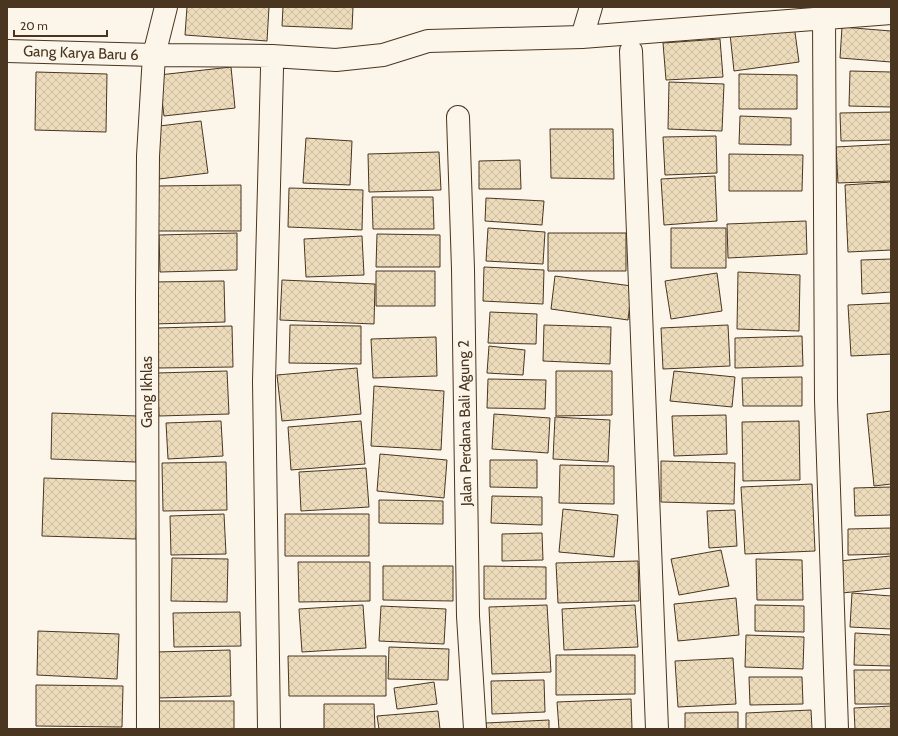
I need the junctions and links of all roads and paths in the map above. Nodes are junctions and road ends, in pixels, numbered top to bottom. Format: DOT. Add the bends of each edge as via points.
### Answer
graph roads {
  1 [pos="166,7"];
  2 [pos="591,7"];
  3 [pos="891,13"];
  4 [pos="824,18"];
  5 [pos="582,38"];
  6 [pos="7,51"];
  7 [pos="631,52"];
  8 [pos="154,55"];
  9 [pos="272,69"];
  10 [pos="458,117"];
  11 [pos="148,729"];
  12 [pos="269,729"];
  13 [pos="475,729"];
  14 [pos="657,729"];
  15 [pos="837,729"];
  1 -- 8 [label="street, Gang Karya Baru 6"];
  2 -- 5 [label="street"];
  3 -- 4 [label="street"];
  4 -- 5 [label="street"];
  4 -- 15 [label="street" via="826,400"];
  5 -- 8 [label="street" via="428,41 383,55 336,60 272,56"];
  6 -- 8 [label="street, Gang Karya Baru 6"];
  7 -- 14 [label="street"];
  8 -- 11 [label="street, Gang Ikhlas" via="148,164"];
  9 -- 12 [label="street" via="264,381"];
  10 -- 13 [label="street, Jalan Perdana Bali Agung 2" via="468,616"];
}
